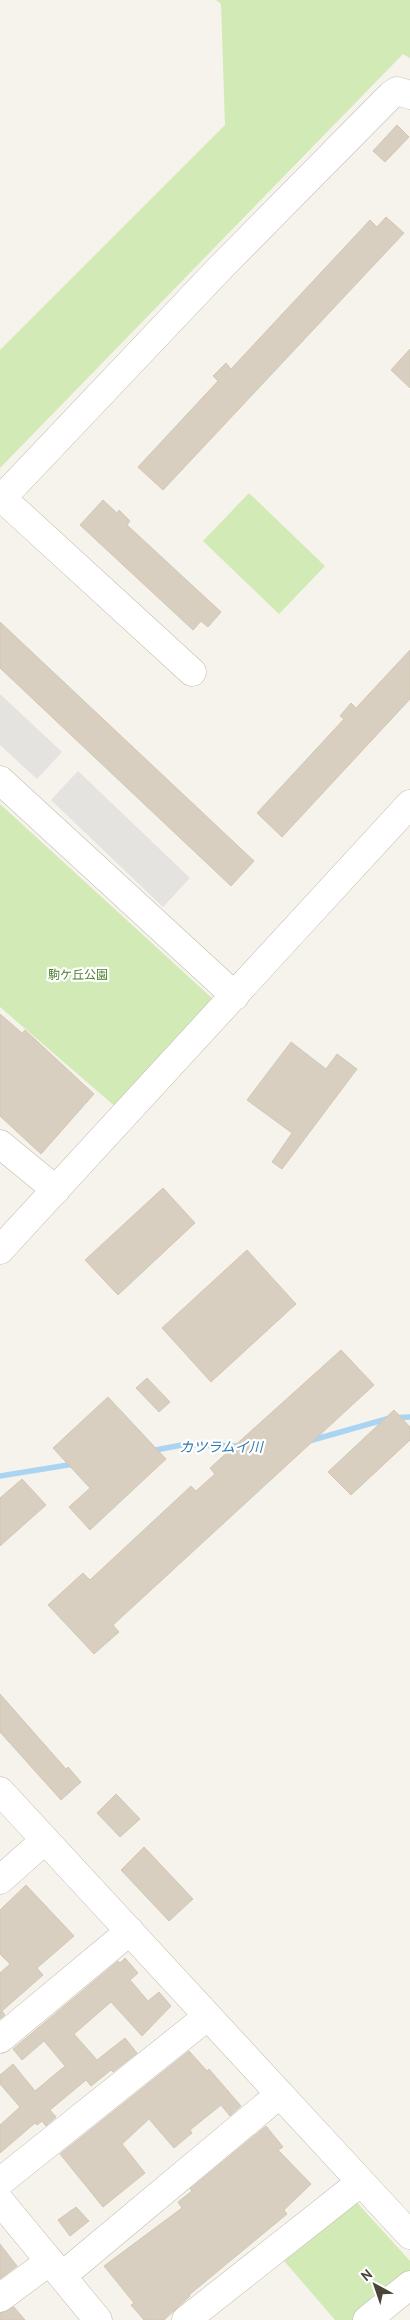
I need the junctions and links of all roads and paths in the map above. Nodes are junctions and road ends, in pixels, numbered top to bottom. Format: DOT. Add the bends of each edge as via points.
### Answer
graph roads {
  1 [pos="410,95"];
  2 [pos="1,499"];
  3 [pos="192,672"];
  4 [pos="0,780"];
  5 [pos="410,804"];
  6 [pos="235,996"];
  7 [pos="0,1144"];
  8 [pos="56,1190"];
  9 [pos="0,1250"];
  10 [pos="0,1791"];
  11 [pos="45,1840"];
  12 [pos="0,1880"];
  13 [pos="130,1931"];
  14 [pos="208,2016"];
  15 [pos="0,2039"];
  16 [pos="280,2094"];
  17 [pos="0,2182"];
  18 [pos="361,2182"];
  19 [pos="0,2201"];
  20 [pos="410,2235"];
  21 [pos="56,2268"];
  22 [pos="410,2286"];
  23 [pos="0,2298"];
  24 [pos="98,2320"];
  25 [pos="186,2320"];
  26 [pos="367,2320"];
  1 -- 2 [label="street" via="398,91 391,95 222,266"];
  2 -- 3 [label="street"];
  4 -- 6 [label="street"];
  5 -- 6 [label="street"];
  6 -- 8 [label="street"];
  7 -- 8 [label="street"];
  8 -- 9 [label="street"];
  10 -- 11 [label="street"];
  11 -- 12 [label="street"];
  11 -- 13 [label="street"];
  13 -- 14 [label="street"];
  13 -- 15 [label="street"];
  14 -- 16 [label="street"];
  14 -- 17 [label="street"];
  16 -- 18 [label="street"];
  16 -- 21 [label="street"];
  18 -- 20 [label="street"];
  18 -- 25 [label="street"];
  19 -- 21 [label="street"];
  21 -- 23 [label="street"];
  21 -- 24 [label="street"];
  22 -- 26 [label="street"];
}
